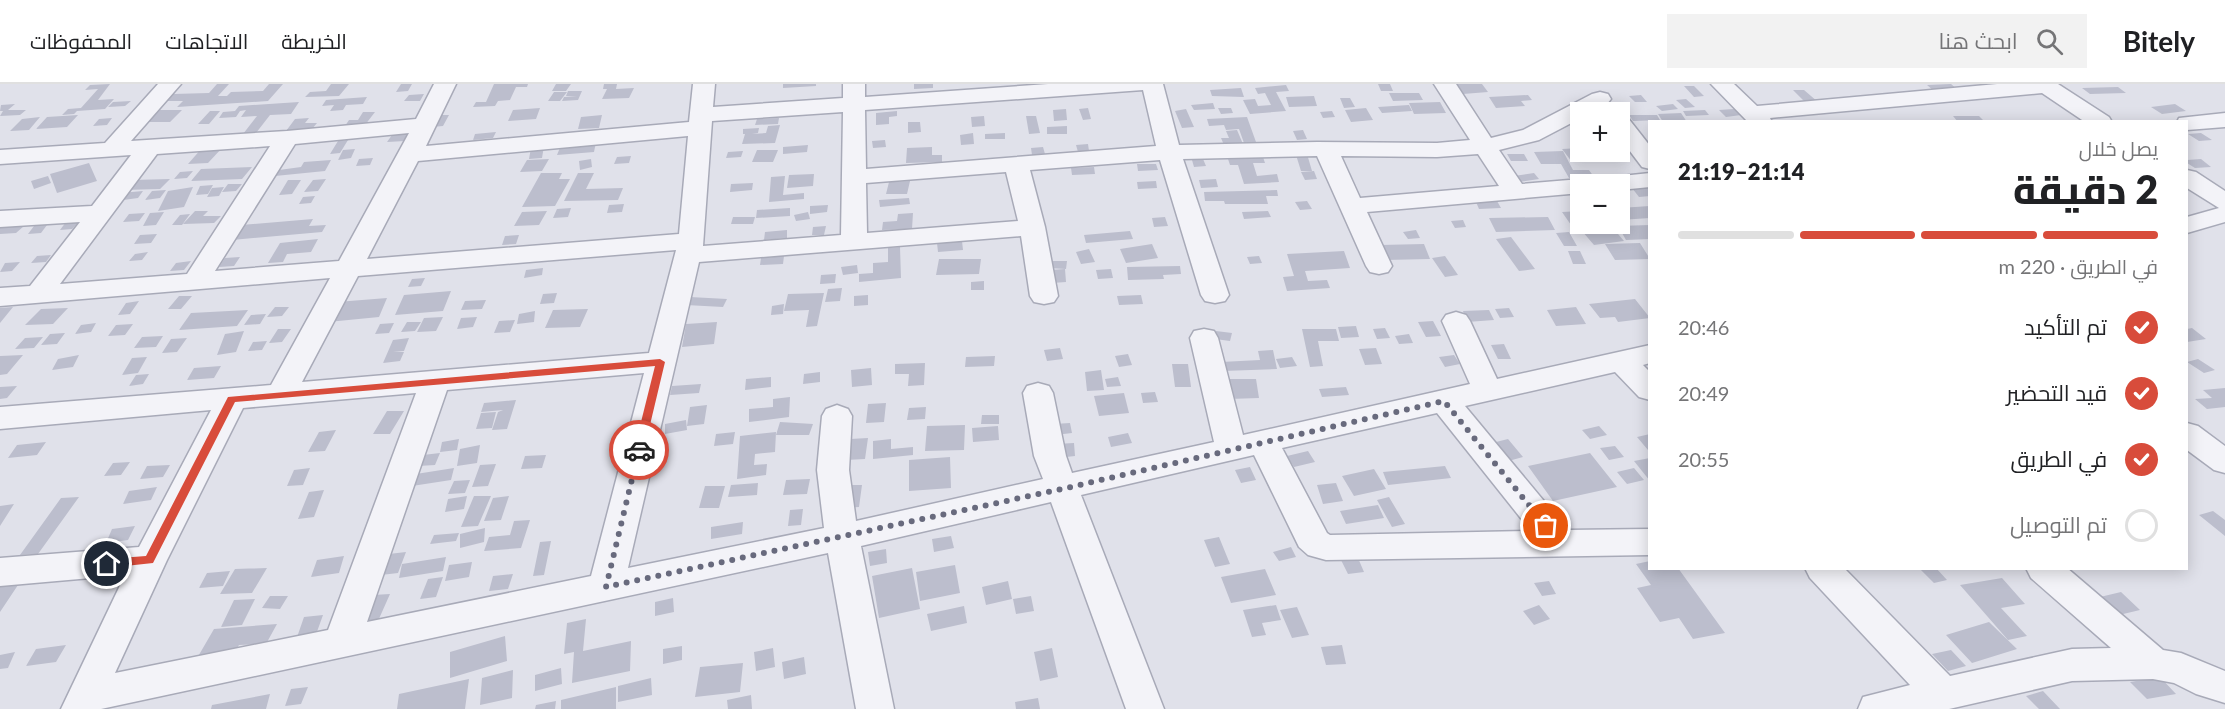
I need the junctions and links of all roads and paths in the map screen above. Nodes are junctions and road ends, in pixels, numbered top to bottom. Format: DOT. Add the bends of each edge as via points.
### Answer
graph roads {
  1 [pos="170,84"];
  2 [pos="445,84"];
  3 [pos="704,84"];
  4 [pos="1141,84"];
  5 [pos="1152,84"];
  6 [pos="1445,84"];
  7 [pos="1722,84"];
  8 [pos="2045,85"];
  9 [pos="854,94"];
  10 [pos="1599,98"];
  11 [pos="1889,101"];
  12 [pos="1757,117"];
  13 [pos="1915,120"];
  14 [pos="2098,120"];
  15 [pos="2225,120"];
  16 [pos="700,122"];
  17 [pos="2188,123"];
  18 [pos="425,125"];
  19 [pos="1630,136"];
  20 [pos="287,138"];
  21 [pos="1486,146"];
  22 [pos="150,147"];
  23 [pos="112,149"];
  24 [pos="1326,149"];
  25 [pos="1169,152"];
  26 [pos="410,155"];
  27 [pos="1648,159"];
  28 [pos="4,160"];
  29 [pos="1016,164"];
  30 [pos="854,177"];
  31 [pos="2188,178"];
  32 [pos="1648,180"];
  33 [pos="1630,182"];
  34 [pos="1570,187"];
  35 [pos="1515,192"];
  36 [pos="2225,202"];
  37 [pos="1351,206"];
  38 [pos="98,213"];
  39 [pos="2225,214"];
  40 [pos="0,219"];
  41 [pos="2188,225"];
  42 [pos="1032,227"];
  43 [pos="854,242"];
  44 [pos="690,248"];
  45 [pos="1378,266"];
  46 [pos="347,270"];
  47 [pos="196,280"];
  48 [pos="38,294"];
  49 [pos="1215,295"];
  50 [pos="1044,296"];
  51 [pos="0,297"];
  52 [pos="1456,321"];
  53 [pos="1204,338"];
  54 [pos="1635,357"];
  55 [pos="660,362"];
  56 [pos="435,381"];
  57 [pos="1648,386"];
  58 [pos="1488,391"];
  59 [pos="1038,393"];
  60 [pos="280,395"];
  61 [pos="232,399"];
  62 [pos="1444,401"];
  63 [pos="837,417"];
  64 [pos="0,418"];
  65 [pos="2188,435"];
  66 [pos="1263,442"];
  67 [pos="1231,449"];
  68 [pos="2225,462"];
  69 [pos="1062,489"];
  70 [pos="842,537"];
  71 [pos="1648,542"];
  72 [pos="1560,544"];
  73 [pos="150,560"];
  74 [pos="1824,570"];
  75 [pos="2045,570"];
  76 [pos="0,572"];
  77 [pos="606,587"];
  78 [pos="341,644"];
  79 [pos="2153,663"];
  80 [pos="2225,687"];
  81 [pos="1943,694"];
  82 [pos="83,702"];
  83 [pos="875,709"];
  84 [pos="1145,709"];
  85 [pos="1877,709"];
  1 -- 23 [label="street"];
  2 -- 18 [label="street"];
  3 -- 16 [label="street"];
  4 -- 9 [label="street"];
  5 -- 25 [label="street"];
  6 -- 21 [label="street"];
  7 -- 12 [label="street"];
  8 -- 11 [label="street"];
  8 -- 14 [label="street"];
  9 -- 16 [label="street"];
  9 -- 30 [label="street"];
  10 -- 21 [label="street" via="1531,135"];
  11 -- 12 [label="street"];
  11 -- 13 [label="street"];
  15 -- 17 [label="street"];
  16 -- 26 [label="street"];
  16 -- 44 [label="street"];
  18 -- 20 [label="street"];
  18 -- 26 [label="street"];
  19 -- 27 [label="street"];
  20 -- 22 [label="street"];
  20 -- 47 [label="street"];
  21 -- 24 [label="street" via="1437,150"];
  21 -- 35 [label="street"];
  22 -- 23 [label="street"];
  22 -- 38 [label="street"];
  23 -- 28 [label="street"];
  24 -- 25 [label="street"];
  24 -- 37 [label="street"];
  25 -- 29 [label="street"];
  25 -- 49 [label="street"];
  26 -- 46 [label="street"];
  29 -- 30 [label="street"];
  29 -- 42 [label="street"];
  30 -- 43 [label="street"];
  31 -- 36 [label="street"];
  32 -- 33 [label="street"];
  34 -- 35 [label="street"];
  35 -- 37 [label="street"];
  37 -- 45 [label="street"];
  38 -- 40 [label="street"];
  38 -- 48 [label="street"];
  39 -- 41 [label="street"];
  42 -- 43 [label="street"];
  42 -- 50 [label="street"];
  43 -- 44 [label="street"];
  44 -- 46 [label="street"];
  44 -- 55 [label="street"];
  46 -- 47 [label="street"];
  46 -- 60 [label="street"];
  47 -- 48 [label="street"];
  48 -- 51 [label="street"];
  52 -- 58 [label="street"];
  53 -- 67 [label="street"];
  54 -- 57 [label="street"];
  54 -- 58 [label="street"];
  55 -- 56 [label="street"];
  55 -- 77 [label="street"];
  56 -- 60 [label="street"];
  56 -- 78 [label="street"];
  58 -- 62 [label="street"];
  59 -- 69 [label="street" via="1050,456"];
  60 -- 61 [label="street"];
  61 -- 64 [label="street"];
  61 -- 73 [label="street"];
  62 -- 66 [label="street"];
  62 -- 72 [label="street"];
  63 -- 70 [label="street" via="833,470"];
  65 -- 68 [label="street"];
  66 -- 67 [label="street"];
  66 -- 72 [label="street" via="1312,541 1321,547"];
  67 -- 69 [label="street"];
  69 -- 70 [label="street"];
  69 -- 84 [label="street"];
  70 -- 77 [label="street"];
  70 -- 83 [label="street"];
  71 -- 72 [label="street"];
  73 -- 76 [label="street"];
  73 -- 82 [label="street"];
  74 -- 81 [label="street"];
  75 -- 79 [label="street"];
  77 -- 78 [label="street"];
  78 -- 82 [label="street"];
  79 -- 80 [label="street" via="2181,669"];
  79 -- 81 [label="street" via="2072,665"];
  81 -- 85 [label="street"];
}
